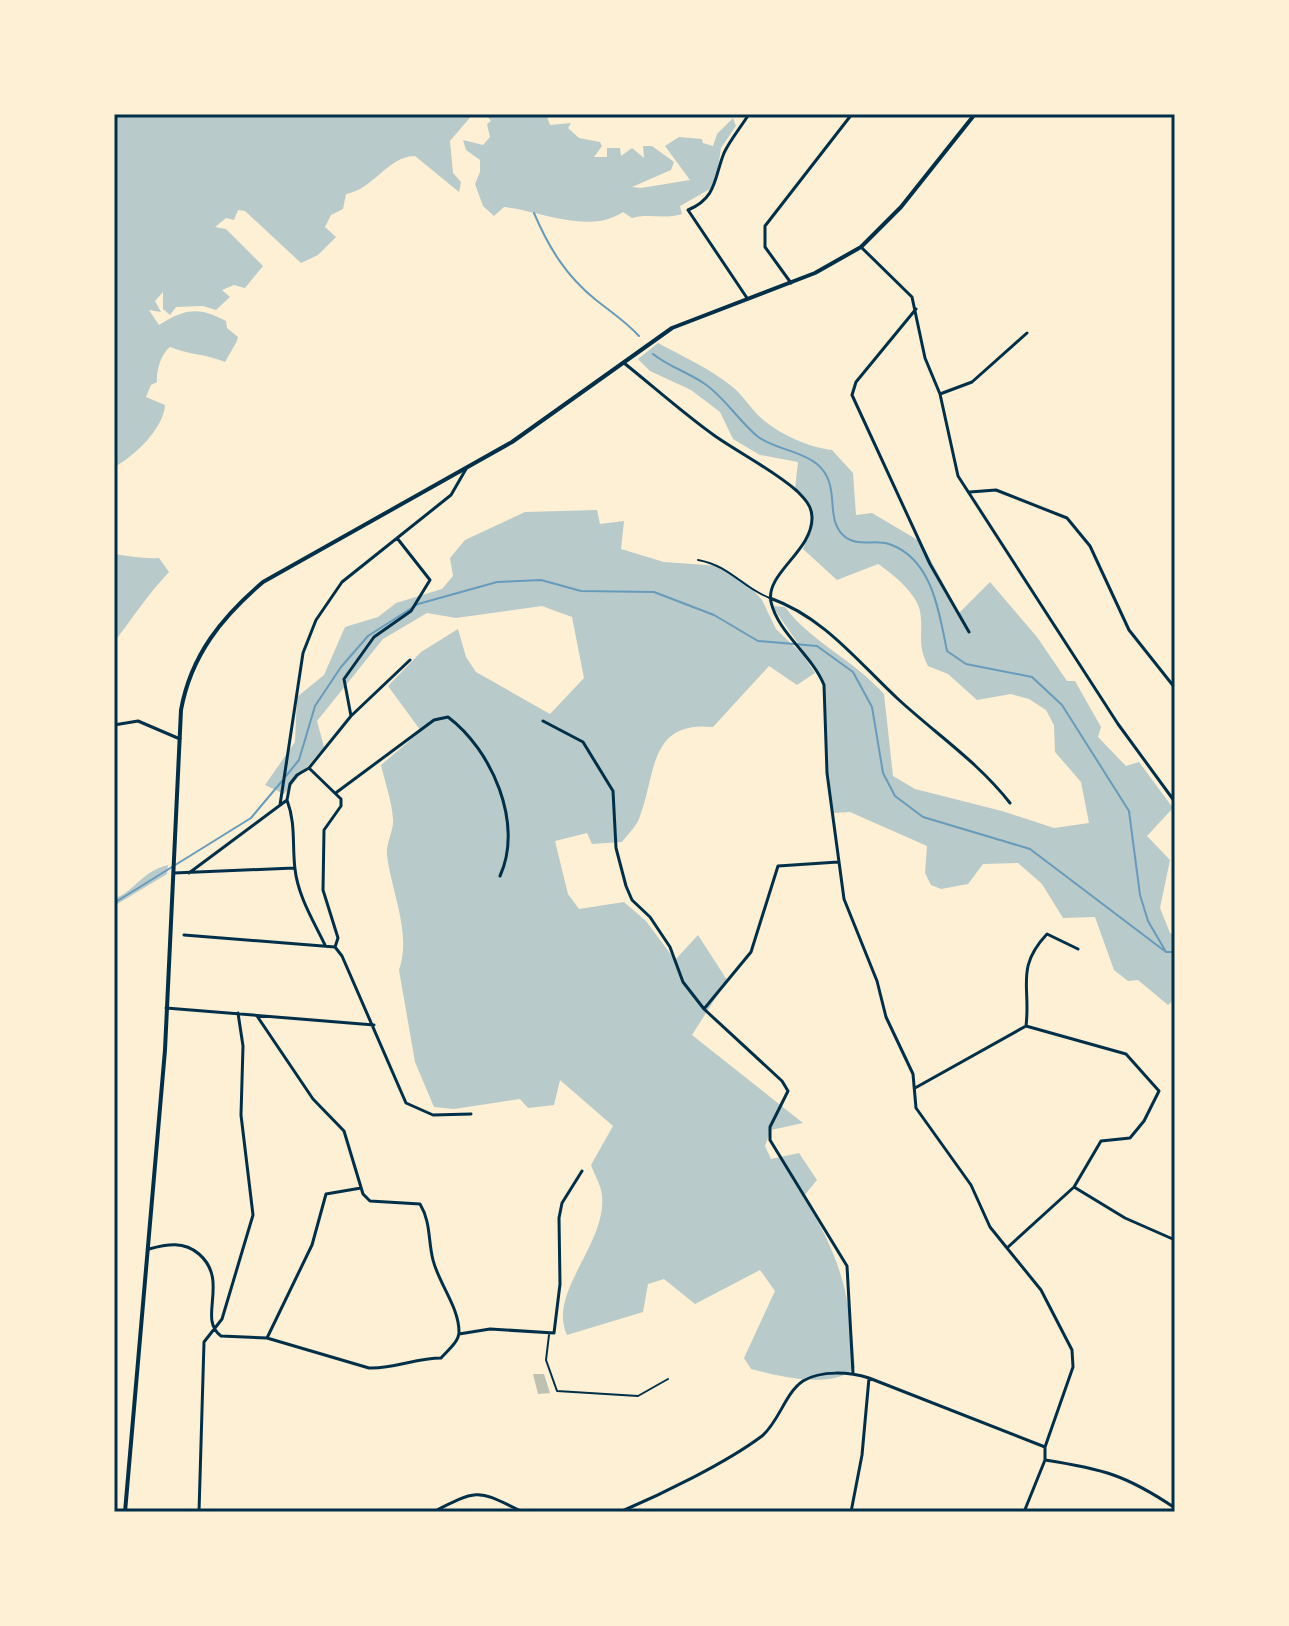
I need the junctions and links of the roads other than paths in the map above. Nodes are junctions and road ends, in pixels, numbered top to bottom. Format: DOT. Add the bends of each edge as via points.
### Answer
graph roads {
  1 [pos="749,114"];
  2 [pos="852,114"];
  3 [pos="975,114"];
  4 [pos="861,247"];
  5 [pos="791,283"];
  6 [pos="747,298"];
  7 [pos="916,309"];
  8 [pos="1027,333"];
  9 [pos="624,363"];
  10 [pos="940,394"];
  11 [pos="466,469"];
  12 [pos="970,492"];
  13 [pos="397,538"];
  14 [pos="698,560"];
  15 [pos="770,598"];
  16 [pos="969,632"];
  17 [pos="410,660"];
  18 [pos="1175,688"];
  19 [pos="351,716"];
  20 [pos="543,721"];
  21 [pos="114,725"];
  22 [pos="180,739"];
  23 [pos="309,768"];
  24 [pos="337,792"];
  25 [pos="287,800"];
  26 [pos="1175,802"];
  27 [pos="1010,803"];
  28 [pos="280,805"];
  29 [pos="840,862"];
  30 [pos="295,868"];
  31 [pos="174,873"];
  32 [pos="189,873"];
  33 [pos="500,876"];
  34 [pos="184,935"];
  35 [pos="325,945"];
  36 [pos="335,947"];
  37 [pos="1078,949"];
  38 [pos="166,1008"];
  39 [pos="704,1009"];
  40 [pos="238,1013"];
  41 [pos="257,1016"];
  42 [pos="374,1025"];
  43 [pos="1026,1026"];
  44 [pos="915,1088"];
  45 [pos="471,1114"];
  46 [pos="582,1171"];
  47 [pos="1074,1187"];
  48 [pos="361,1188"];
  49 [pos="1175,1240"];
  50 [pos="1007,1248"];
  51 [pos="149,1250"];
  52 [pos="213,1326"];
  53 [pos="459,1334"];
  54 [pos="549,1335"];
  55 [pos="267,1338"];
  56 [pos="853,1373"];
  57 [pos="869,1378"];
  58 [pos="668,1379"];
  59 [pos="1045,1447"];
  60 [pos="1045,1460"];
  61 [pos="1175,1508"];
  62 [pos="125,1512"];
  63 [pos="199,1512"];
  64 [pos="433,1512"];
  65 [pos="523,1512"];
  66 [pos="620,1512"];
  67 [pos="851,1512"];
  68 [pos="1024,1512"];
  1 -- 6 [label="street" via="724,154 712,192 688,210"];
  2 -- 5 [label="street" via="765,226 765,247"];
  3 -- 4 [label="street" via="901,207"];
  4 -- 5 [label="street"];
  4 -- 7 [label="street" via="912,297"];
  5 -- 6 [label="street"];
  6 -- 9 [label="street" via="689,319"];
  7 -- 10 [label="street" via="925,358"];
  7 -- 16 [label="street" via="856,382 852,395 930,564"];
  8 -- 10 [label="street" via="972,382"];
  9 -- 11 [label="street"];
  9 -- 15 [label="street" via="809,504 812,517 803,549"];
  10 -- 12 [label="street" via="953,460"];
  11 -- 13 [label="street" via="451,495"];
  11 -- 22 [label="street" via="263,582 233,608 209,637 186,685"];
  12 -- 18 [label="street" via="996,490 1067,518 1090,546 1129,630"];
  12 -- 26 [label="street" via="1118,724"];
  13 -- 19 [label="street" via="430,580 411,611 374,637 344,679"];
  13 -- 28 [label="street" via="342,582 316,620 303,653"];
  14 -- 15 [label="lane" via="724,566"];
  15 -- 27 [label="street" via="793,606 836,637 896,698 983,770"];
  15 -- 29 [label="street" via="824,685 827,773"];
  17 -- 19 [label="street"];
  19 -- 23 [label="street"];
  20 -- 39 [label="street" via="583,742 613,791 616,848 626,886 670,947 683,982"];
  21 -- 22 [label="street" via="138,721"];
  22 -- 31 [label="street"];
  23 -- 24 [label="street"];
  23 -- 25 [label="street" via="290,784"];
  24 -- 33 [label="street" via="434,720 448,717 497,778 509,840"];
  24 -- 36 [label="street" via="341,806 324,830 322,870 338,938"];
  25 -- 28 [label="street"];
  25 -- 30 [label="street" via="294,819"];
  28 -- 32 [label="street"];
  29 -- 39 [label="street" via="778,866 751,952"];
  29 -- 44 [label="street" via="844,899"];
  30 -- 32 [label="street"];
  30 -- 35 [label="street" via="301,896"];
  31 -- 32 [label="street"];
  31 -- 38 [label="street"];
  34 -- 35 [label="street"];
  35 -- 36 [label="street"];
  36 -- 42 [label="street"];
  37 -- 43 [label="street" via="1049,933 1035,947 1026,967"];
  38 -- 40 [label="street"];
  38 -- 51 [label="street"];
  39 -- 56 [label="street" via="788,1091 770,1127 770,1140 847,1266"];
  40 -- 41 [label="street"];
  40 -- 52 [label="street" via="243,1046 241,1115 253,1215 222,1319"];
  41 -- 42 [label="street"];
  41 -- 48 [label="street" via="313,1099 344,1131"];
  42 -- 45 [label="street" via="406,1103 433,1115"];
  43 -- 44 [label="street"];
  43 -- 47 [label="street" via="1126,1054 1159,1091 1130,1138 1101,1141"];
  44 -- 50 [label="street" via="916,1108 971,1185 990,1227"];
  46 -- 54 [label="street" via="562,1203 560,1284 554,1333"];
  47 -- 49 [label="street"];
  47 -- 50 [label="street"];
  48 -- 53 [label="street" via="370,1201 420,1204"];
  48 -- 55 [label="street" via="326,1194 312,1245"];
  50 -- 59 [label="street" via="1041,1290 1072,1350 1073,1367"];
  51 -- 52 [label="street" via="177,1244 205,1259 214,1278"];
  51 -- 62 [label="street"];
  52 -- 55 [label="street" via="221,1336"];
  52 -- 63 [label="street" via="204,1342"];
  53 -- 54 [label="street" via="490,1329"];
  53 -- 55 [label="street" via="441,1358 420,1358 385,1369"];
  54 -- 58 [label="lane" via="546,1360 557,1391 638,1396"];
  56 -- 57 [label="street"];
  56 -- 66 [label="street" via="801,1382 761,1437"];
  57 -- 59 [label="street"];
  57 -- 67 [label="street"];
  59 -- 60 [label="street"];
  60 -- 61 [label="street" via="1125,1476"];
  60 -- 68 [label="street"];
  64 -- 65 [label="street" via="479,1493"];
}
